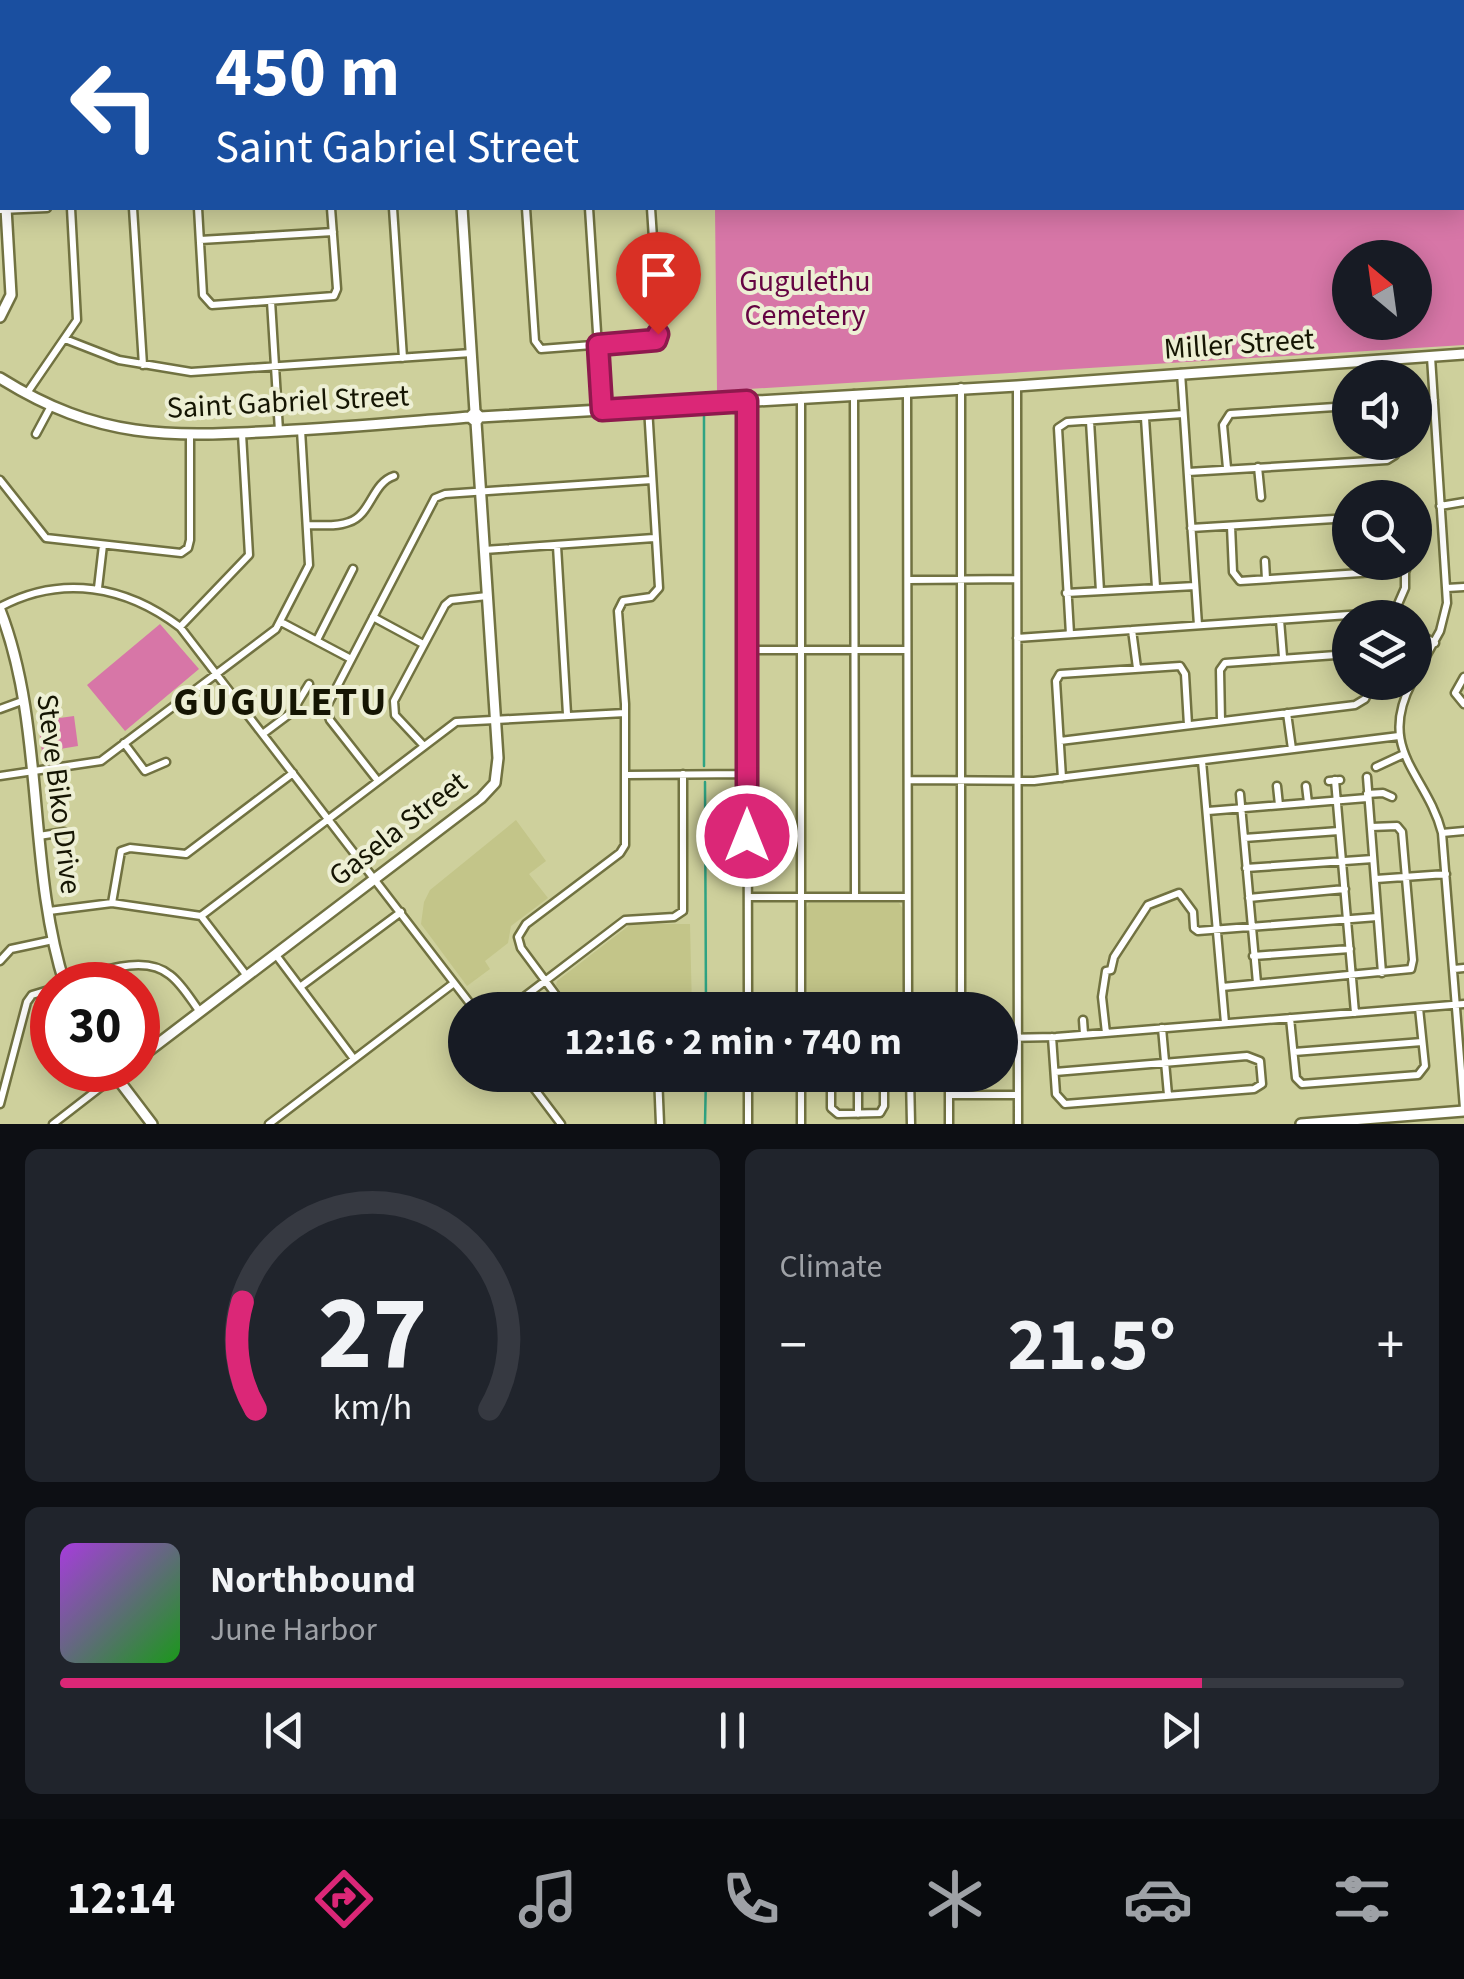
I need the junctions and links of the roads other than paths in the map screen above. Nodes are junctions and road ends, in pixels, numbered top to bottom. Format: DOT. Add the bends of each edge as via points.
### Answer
graph roads {
  1 [pos="4,210"];
  2 [pos="71,210"];
  3 [pos="133,210"];
  4 [pos="198,210"];
  5 [pos="331,210"];
  6 [pos="393,210"];
  7 [pos="462,210"];
  8 [pos="526,210"];
  9 [pos="589,210"];
  10 [pos="651,210"];
  11 [pos="332,232"];
  12 [pos="200,240"];
  13 [pos="271,301"];
  14 [pos="0,317"];
  15 [pos="64,339"];
  16 [pos="598,345"];
  17 [pos="471,352"];
  18 [pos="1464,354"];
  19 [pos="1431,357"];
  20 [pos="403,358"];
  21 [pos="143,365"];
  22 [pos="275,366"];
  23 [pos="1181,373"];
  24 [pos="0,378"];
  25 [pos="1017,386"];
  26 [pos="961,387"];
  27 [pos="907,390"];
  28 [pos="26,394"];
  29 [pos="854,394"];
  30 [pos="801,397"];
  31 [pos="1434,400"];
  32 [pos="747,401"];
  33 [pos="52,406"];
  34 [pos="648,406"];
  35 [pos="1332,407"];
  36 [pos="602,410"];
  37 [pos="1183,414"];
  38 [pos="475,417"];
  39 [pos="1145,418"];
  40 [pos="1090,421"];
  41 [pos="301,430"];
  42 [pos="280,431"];
  43 [pos="36,434"];
  44 [pos="242,434"];
  45 [pos="190,436"];
  46 [pos="1387,460"];
  47 [pos="1258,467"];
  48 [pos="1227,468"];
  49 [pos="1188,472"];
  50 [pos="394,476"];
  51 [pos="0,480"];
  52 [pos="652,480"];
  53 [pos="480,491"];
  54 [pos="1261,497"];
  55 [pos="1464,502"];
  56 [pos="1440,506"];
  57 [pos="1332,519"];
  58 [pos="308,525"];
  59 [pos="1231,526"];
  60 [pos="1192,528"];
  61 [pos="654,538"];
  62 [pos="102,545"];
  63 [pos="557,546"];
  64 [pos="484,550"];
  65 [pos="1265,560"];
  66 [pos="353,568"];
  67 [pos="1332,573"];
  68 [pos="1017,579"];
  69 [pos="908,580"];
  70 [pos="961,580"];
  71 [pos="1266,580"];
  72 [pos="1194,586"];
  73 [pos="1156,587"];
  74 [pos="1464,587"];
  75 [pos="98,588"];
  76 [pos="1447,588"];
  77 [pos="1100,590"];
  78 [pos="1066,593"];
  79 [pos="487,596"];
  80 [pos="0,609"];
  81 [pos="1332,616"];
  82 [pos="373,618"];
  83 [pos="1280,620"];
  84 [pos="280,622"];
  85 [pos="1198,625"];
  86 [pos="180,627"];
  87 [pos="1132,630"];
  88 [pos="1070,634"];
  89 [pos="1017,638"];
  90 [pos="318,640"];
  91 [pos="1432,641"];
  92 [pos="1435,643"];
  93 [pos="423,644"];
  94 [pos="13,648"];
  95 [pos="1432,648"];
  96 [pos="747,650"];
  97 [pos="801,650"];
  98 [pos="854,650"];
  99 [pos="907,650"];
  100 [pos="2,652"];
  101 [pos="1332,655"];
  102 [pos="1283,657"];
  103 [pos="351,659"];
  104 [pos="1137,668"];
  105 [pos="218,674"];
  106 [pos="1464,677"];
  107 [pos="308,684"];
  108 [pos="1364,700"];
  109 [pos="1404,700"];
  110 [pos="22,701"];
  111 [pos="1464,704"];
  112 [pos="0,709"];
  113 [pos="626,713"];
  114 [pos="1287,713"];
  115 [pos="567,714"];
  116 [pos="495,719"];
  117 [pos="1222,720"];
  118 [pos="1188,725"];
  119 [pos="264,733"];
  120 [pos="1399,736"];
  121 [pos="1060,741"];
  122 [pos="124,743"];
  123 [pos="424,746"];
  124 [pos="1292,750"];
  125 [pos="1404,754"];
  126 [pos="1202,760"];
  127 [pos="166,762"];
  128 [pos="1376,767"];
  129 [pos="31,772"];
  130 [pos="294,773"];
  131 [pos="627,774"];
  132 [pos="683,774"];
  133 [pos="747,774"];
  134 [pos="0,776"];
  135 [pos="1366,777"];
  136 [pos="1062,778"];
  137 [pos="961,779"];
  138 [pos="908,780"];
  139 [pos="1017,780"];
  140 [pos="1335,780"];
  141 [pos="378,781"];
  142 [pos="1277,786"];
  143 [pos="1306,786"];
  144 [pos="1240,794"];
  145 [pos="1367,796"];
  146 [pos="1392,797"];
  147 [pos="1336,801"];
  148 [pos="1308,803"];
  149 [pos="1279,805"];
  150 [pos="1241,809"];
  151 [pos="1208,811"];
  152 [pos="328,819"];
  153 [pos="1370,827"];
  154 [pos="1340,831"];
  155 [pos="1464,831"];
  156 [pos="64,832"];
  157 [pos="1442,833"];
  158 [pos="40,836"];
  159 [pos="1244,838"];
  160 [pos="1372,858"];
  161 [pos="1343,860"];
  162 [pos="1246,868"];
  163 [pos="1446,874"];
  164 [pos="1407,877"];
  165 [pos="374,879"];
  166 [pos="1376,879"];
  167 [pos="1345,890"];
  168 [pos="748,897"];
  169 [pos="801,897"];
  170 [pos="854,897"];
  171 [pos="907,897"];
  172 [pos="1249,898"];
  173 [pos="112,904"];
  174 [pos="49,911"];
  175 [pos="401,912"];
  176 [pos="201,916"];
  177 [pos="1378,917"];
  178 [pos="1348,918"];
  179 [pos="1252,927"];
  180 [pos="1217,930"];
  181 [pos="54,940"];
  182 [pos="1350,948"];
  183 [pos="276,955"];
  184 [pos="1253,956"];
  185 [pos="0,961"];
  186 [pos="59,962"];
  187 [pos="1464,968"];
  188 [pos="1454,969"];
  189 [pos="160,970"];
  190 [pos="1382,973"];
  191 [pos="246,976"];
  192 [pos="1353,976"];
  193 [pos="545,981"];
  194 [pos="454,983"];
  195 [pos="1257,983"];
  196 [pos="300,987"];
  197 [pos="1222,987"];
  198 [pos="461,992"];
  199 [pos="531,992"];
  200 [pos="553,992"];
  201 [pos="748,992"];
  202 [pos="801,992"];
  203 [pos="908,992"];
  204 [pos="961,992"];
  205 [pos="1017,992"];
  206 [pos="30,998"];
  207 [pos="1460,1004"];
  208 [pos="1419,1008"];
  209 [pos="200,1012"];
  210 [pos="1355,1012"];
  211 [pos="1290,1018"];
  212 [pos="1083,1020"];
  213 [pos="1225,1023"];
  214 [pos="1162,1028"];
  215 [pos="1106,1033"];
  216 [pos="1084,1034"];
  217 [pos="1052,1037"];
  218 [pos="1018,1038"];
  219 [pos="160,1042"];
  220 [pos="1422,1042"];
  221 [pos="1294,1052"];
  222 [pos="354,1059"];
  223 [pos="1166,1063"];
  224 [pos="1055,1072"];
  225 [pos="92,1092"];
  226 [pos="130,1092"];
  227 [pos="537,1092"];
  228 [pos="659,1092"];
  229 [pos="748,1092"];
  230 [pos="801,1092"];
  231 [pos="831,1092"];
  232 [pos="858,1092"];
  233 [pos="884,1092"];
  234 [pos="910,1092"];
  235 [pos="1016,1092"];
  236 [pos="950,1095"];
  237 [pos="1016,1095"];
  238 [pos="1168,1095"];
  239 [pos="0,1104"];
  240 [pos="1464,1109"];
  241 [pos="858,1114"];
  242 [pos="1370,1121"];
  243 [pos="52,1124"];
  244 [pos="152,1124"];
  245 [pos="269,1124"];
  246 [pos="561,1124"];
  247 [pos="660,1124"];
  248 [pos="748,1124"];
  249 [pos="801,1124"];
  250 [pos="911,1124"];
  251 [pos="949,1124"];
  252 [pos="1018,1124"];
  253 [pos="1301,1124"];
  1 -- 14 [label="street" via="10,300"];
  2 -- 15 [label="street" via="78,317"];
  3 -- 21 [label="street"];
  4 -- 12 [label="street"];
  5 -- 11 [label="street"];
  6 -- 20 [label="street"];
  7 -- 17 [label="street, Gasela Street"];
  8 -- 16 [label="street" via="536,344"];
  9 -- 16 [label="street"];
  10 -- 16 [label="street" via="656,340"];
  11 -- 12 [label="street"];
  11 -- 13 [label="street" via="335,295"];
  12 -- 13 [label="street" via="208,304"];
  13 -- 22 [label="street"];
  15 -- 21 [label="street"];
  15 -- 28 [label="street"];
  16 -- 36 [label="street"];
  17 -- 20 [label="street"];
  17 -- 38 [label="street, Gasela Street"];
  18 -- 19 [label="street, Miller Street"];
  19 -- 23 [label="street, Miller Street"];
  19 -- 31 [label="street"];
  20 -- 22 [label="street"];
  21 -- 22 [label="street" via="192,372"];
  22 -- 42 [label="street"];
  23 -- 25 [label="street, Miller Street"];
  23 -- 37 [label="street"];
  24 -- 28 [label="street, Saint Gabriel Street"];
  25 -- 26 [label="street, Saint Gabriel Street"];
  25 -- 68 [label="street"];
  26 -- 27 [label="street, Saint Gabriel Street"];
  26 -- 70 [label="street"];
  27 -- 29 [label="street, Saint Gabriel Street"];
  27 -- 69 [label="street"];
  28 -- 33 [label="street, Saint Gabriel Street"];
  29 -- 30 [label="street, Saint Gabriel Street"];
  29 -- 98 [label="street"];
  30 -- 32 [label="street, Saint Gabriel Street"];
  30 -- 97 [label="street"];
  31 -- 56 [label="street"];
  32 -- 34 [label="street, Saint Gabriel Street"];
  32 -- 96 [label="street"];
  33 -- 43 [label="street"];
  33 -- 45 [label="street, Saint Gabriel Street" via="109,426"];
  34 -- 36 [label="street, Saint Gabriel Street"];
  34 -- 52 [label="street"];
  35 -- 48 [label="street" via="1230,414 1224,425"];
  36 -- 38 [label="street, Saint Gabriel Street"];
  37 -- 39 [label="street"];
  37 -- 49 [label="street"];
  38 -- 41 [label="street, Saint Gabriel Street"];
  38 -- 53 [label="street, Gasela Street"];
  39 -- 40 [label="street"];
  39 -- 73 [label="street"];
  40 -- 77 [label="street"];
  40 -- 78 [label="street" via="1065,422 1058,430"];
  41 -- 42 [label="street, Saint Gabriel Street"];
  41 -- 58 [label="street"];
  42 -- 44 [label="street, Saint Gabriel Street"];
  44 -- 45 [label="street, Saint Gabriel Street"];
  44 -- 86 [label="street" via="248,555"];
  45 -- 62 [label="street" via="188,548 177,553"];
  46 -- 47 [label="street"];
  47 -- 48 [label="street"];
  47 -- 54 [label="street"];
  48 -- 49 [label="street"];
  49 -- 60 [label="street"];
  50 -- 58 [label="street" via="384,479 352,521"];
  51 -- 62 [label="street" via="41,536"];
  52 -- 53 [label="street"];
  52 -- 61 [label="street"];
  53 -- 64 [label="street, Gasela Street"];
  53 -- 82 [label="street" via="435,498"];
  55 -- 56 [label="street"];
  56 -- 76 [label="street"];
  57 -- 59 [label="street"];
  58 -- 84 [label="street" via="309,565"];
  59 -- 60 [label="street"];
  59 -- 71 [label="street" via="1236,578"];
  60 -- 72 [label="street"];
  61 -- 63 [label="street"];
  61 -- 113 [label="street" via="658,591 624,601 618,611"];
  62 -- 75 [label="street"];
  63 -- 64 [label="street"];
  63 -- 115 [label="street"];
  64 -- 79 [label="street, Gasela Street"];
  65 -- 71 [label="street"];
  66 -- 90 [label="street"];
  67 -- 71 [label="street"];
  68 -- 70 [label="street"];
  68 -- 89 [label="street"];
  69 -- 70 [label="street"];
  69 -- 99 [label="street"];
  70 -- 137 [label="street"];
  72 -- 73 [label="street"];
  72 -- 85 [label="street"];
  73 -- 77 [label="street"];
  74 -- 76 [label="street"];
  75 -- 80 [label="street" via="54,588"];
  75 -- 86 [label="street" via="144,602"];
  76 -- 92 [label="street"];
  77 -- 78 [label="street"];
  78 -- 88 [label="street"];
  79 -- 93 [label="street" via="448,602"];
  79 -- 116 [label="street, Gasela Street"];
  80 -- 94 [label="street, Steve Biko Drive"];
  81 -- 83 [label="street"];
  82 -- 93 [label="street"];
  82 -- 103 [label="street"];
  83 -- 85 [label="street"];
  83 -- 102 [label="street"];
  84 -- 90 [label="street"];
  84 -- 105 [label="street"];
  85 -- 87 [label="street"];
  86 -- 105 [label="street"];
  87 -- 88 [label="street"];
  87 -- 104 [label="street"];
  88 -- 89 [label="street"];
  89 -- 139 [label="street"];
  90 -- 103 [label="street"];
  91 -- 92 [label="street"];
  92 -- 95 [label="street"];
  93 -- 123 [label="street" via="392,708"];
  94 -- 100 [label="street"];
  94 -- 110 [label="street, Steve Biko Drive"];
  96 -- 97 [label="street"];
  96 -- 133 [label="street"];
  97 -- 98 [label="street"];
  97 -- 169 [label="street"];
  98 -- 99 [label="street"];
  98 -- 170 [label="street"];
  99 -- 138 [label="street"];
  101 -- 102 [label="street"];
  102 -- 117 [label="street" via="1221,666"];
  103 -- 141 [label="street" via="326,712"];
  104 -- 118 [label="street" via="1182,668"];
  104 -- 121 [label="street" via="1058,675"];
  105 -- 119 [label="street"];
  105 -- 122 [label="street"];
  106 -- 111 [label="street" via="1455,693"];
  107 -- 119 [label="street" via="292,712"];
  108 -- 114 [label="street"];
  109 -- 120 [label="street"];
  110 -- 112 [label="street"];
  110 -- 129 [label="street, Steve Biko Drive"];
  113 -- 115 [label="street"];
  113 -- 131 [label="street"];
  114 -- 117 [label="street"];
  114 -- 124 [label="street"];
  115 -- 116 [label="street"];
  116 -- 123 [label="street" via="456,722"];
  116 -- 165 [label="street, Gasela Street" via="498,770 488,793"];
  117 -- 118 [label="street"];
  118 -- 121 [label="street"];
  119 -- 130 [label="street"];
  120 -- 124 [label="street"];
  120 -- 125 [label="street"];
  121 -- 136 [label="street"];
  122 -- 127 [label="street" via="145,771"];
  122 -- 129 [label="street" via="97,762"];
  123 -- 141 [label="street"];
  124 -- 126 [label="street"];
  125 -- 128 [label="street"];
  125 -- 157 [label="street"];
  126 -- 136 [label="street"];
  126 -- 151 [label="street"];
  129 -- 134 [label="street"];
  129 -- 158 [label="street, Steve Biko Drive"];
  130 -- 152 [label="street"];
  130 -- 173 [label="street" via="186,854 121,851"];
  131 -- 132 [label="street"];
  131 -- 193 [label="street" via="624,848 519,934 521,948"];
  132 -- 133 [label="street"];
  132 -- 193 [label="street" via="683,912 625,920"];
  133 -- 168 [label="street"];
  135 -- 145 [label="street"];
  136 -- 139 [label="street"];
  137 -- 138 [label="street"];
  137 -- 139 [label="street"];
  137 -- 204 [label="street"];
  138 -- 171 [label="street"];
  139 -- 205 [label="street"];
  140 -- 147 [label="street"];
  141 -- 152 [label="street"];
  142 -- 149 [label="street"];
  143 -- 148 [label="street"];
  144 -- 150 [label="street"];
  145 -- 146 [label="street"];
  145 -- 147 [label="street"];
  145 -- 153 [label="street"];
  147 -- 148 [label="street"];
  147 -- 154 [label="street"];
  148 -- 149 [label="street"];
  149 -- 150 [label="street"];
  150 -- 151 [label="street"];
  150 -- 159 [label="street"];
  151 -- 180 [label="street"];
  152 -- 165 [label="street"];
  152 -- 176 [label="street"];
  153 -- 160 [label="street"];
  153 -- 164 [label="street" via="1400,829"];
  154 -- 159 [label="street"];
  154 -- 161 [label="street"];
  155 -- 157 [label="street"];
  156 -- 158 [label="street"];
  157 -- 163 [label="street"];
  158 -- 174 [label="street, Steve Biko Drive"];
  159 -- 162 [label="street"];
  160 -- 161 [label="street"];
  160 -- 166 [label="street"];
  161 -- 162 [label="street"];
  161 -- 167 [label="street"];
  162 -- 172 [label="street"];
  163 -- 164 [label="street"];
  163 -- 188 [label="street"];
  164 -- 166 [label="street"];
  164 -- 190 [label="street" via="1413,960 1410,970"];
  165 -- 175 [label="street"];
  165 -- 183 [label="street, Gasela Street"];
  166 -- 177 [label="street"];
  167 -- 172 [label="street"];
  167 -- 178 [label="street"];
  168 -- 169 [label="street"];
  168 -- 201 [label="street"];
  169 -- 170 [label="street"];
  169 -- 202 [label="street"];
  170 -- 171 [label="street"];
  171 -- 203 [label="street"];
  172 -- 179 [label="street"];
  173 -- 174 [label="street"];
  173 -- 176 [label="street"];
  174 -- 181 [label="street, Steve Biko Drive"];
  175 -- 194 [label="street"];
  175 -- 196 [label="street"];
  176 -- 191 [label="street"];
  177 -- 178 [label="street"];
  177 -- 190 [label="street"];
  178 -- 179 [label="street"];
  178 -- 182 [label="street"];
  179 -- 180 [label="street"];
  179 -- 184 [label="street"];
  180 -- 197 [label="street"];
  180 -- 215 [label="street" via="1194,929 1192,910 1179,893 1148,905 1103,978"];
  181 -- 185 [label="street" via="11,949"];
  181 -- 186 [label="street, Steve Biko Drive"];
  182 -- 184 [label="street"];
  182 -- 192 [label="street"];
  183 -- 191 [label="street, Gasela Street"];
  183 -- 196 [label="street"];
  184 -- 195 [label="street"];
  187 -- 188 [label="street"];
  188 -- 207 [label="street"];
  189 -- 209 [label="street"];
  190 -- 192 [label="street"];
  191 -- 209 [label="street, Gasela Street"];
  192 -- 195 [label="street"];
  192 -- 210 [label="street"];
  193 -- 199 [label="street"];
  193 -- 200 [label="street"];
  194 -- 198 [label="street"];
  194 -- 222 [label="street"];
  195 -- 197 [label="street"];
  196 -- 222 [label="street"];
  197 -- 213 [label="street"];
  206 -- 239 [label="street"];
  207 -- 208 [label="street"];
  207 -- 240 [label="street"];
  208 -- 210 [label="street"];
  208 -- 220 [label="street"];
  209 -- 219 [label="street, Gasela Street"];
  210 -- 211 [label="street"];
  211 -- 213 [label="street"];
  211 -- 221 [label="street"];
  212 -- 216 [label="street"];
  213 -- 214 [label="street"];
  214 -- 215 [label="street"];
  214 -- 223 [label="street"];
  215 -- 216 [label="street"];
  216 -- 217 [label="street"];
  217 -- 218 [label="street"];
  217 -- 224 [label="street"];
  220 -- 221 [label="street"];
  220 -- 221 [label="street" via="1418,1075 1304,1084 1296,1078"];
  222 -- 245 [label="street"];
  223 -- 224 [label="street"];
  223 -- 238 [label="street"];
  223 -- 238 [label="street" via="1255,1056 1262,1064 1258,1088"];
  224 -- 238 [label="street" via="1056,1094 1065,1104"];
  225 -- 243 [label="street"];
  226 -- 244 [label="street"];
  227 -- 246 [label="street"];
  228 -- 247 [label="street"];
  229 -- 248 [label="street"];
  230 -- 249 [label="street"];
  231 -- 241 [label="street" via="832,1111"];
  232 -- 241 [label="street"];
  233 -- 241 [label="street" via="883,1110"];
  234 -- 250 [label="street"];
  235 -- 237 [label="street"];
  236 -- 237 [label="street"];
  236 -- 251 [label="street"];
  237 -- 252 [label="street"];
  240 -- 242 [label="street"];
  242 -- 253 [label="street"];
}
